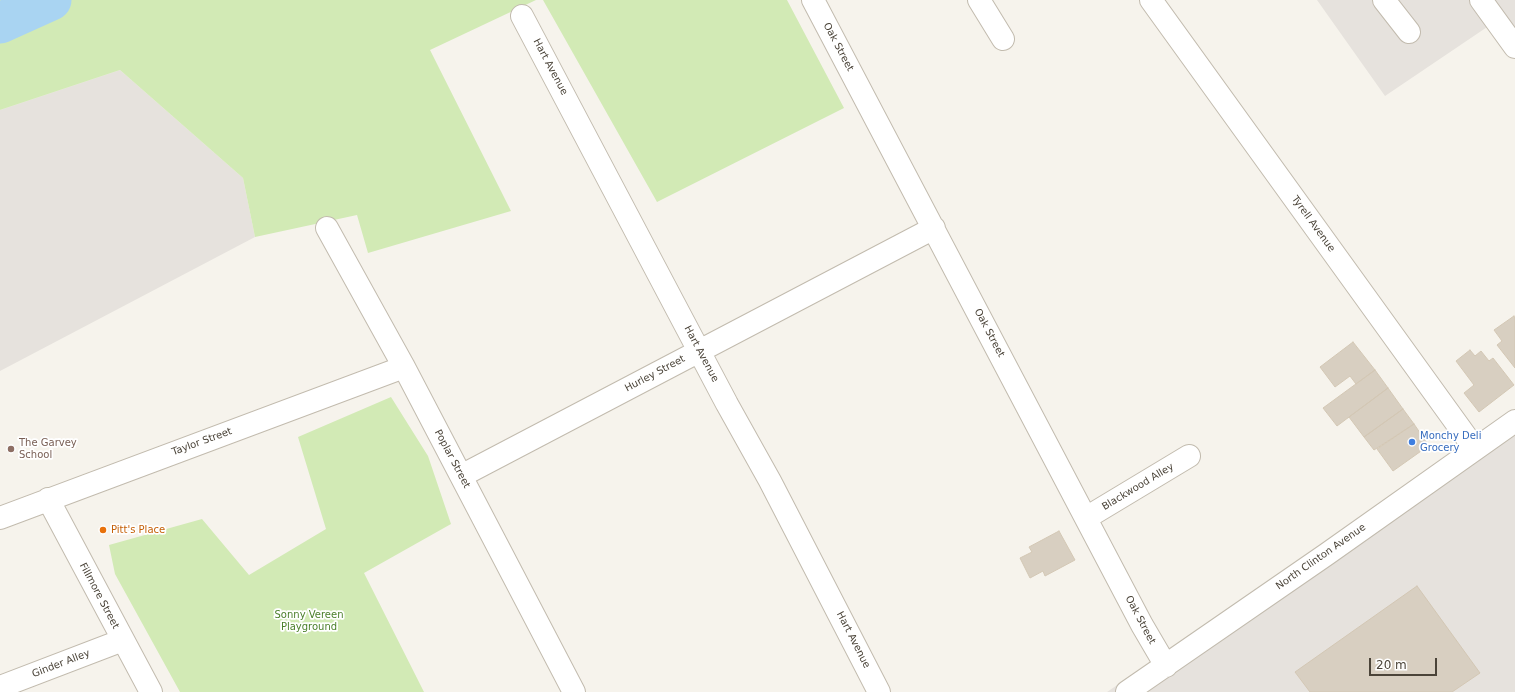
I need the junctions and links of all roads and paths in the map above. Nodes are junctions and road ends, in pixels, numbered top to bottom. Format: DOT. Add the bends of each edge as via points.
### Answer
graph roads {
  1 [pos="813,0"];
  2 [pos="979,0"];
  3 [pos="1151,0"];
  4 [pos="1384,0"];
  5 [pos="1481,0"];
  6 [pos="522,16"];
  7 [pos="1409,32"];
  8 [pos="1002,38"];
  9 [pos="1515,47"];
  10 [pos="327,228"];
  11 [pos="934,228"];
  12 [pos="699,350"];
  13 [pos="404,367"];
  14 [pos="1515,421"];
  15 [pos="1475,449"];
  16 [pos="1189,456"];
  17 [pos="461,476"];
  18 [pos="48,499"];
  19 [pos="0,518"];
  20 [pos="1086,518"];
  21 [pos="123,640"];
  22 [pos="1166,666"];
  23 [pos="0,687"];
  24 [pos="151,692"];
  25 [pos="574,692"];
  26 [pos="880,692"];
  27 [pos="1127,692"];
  1 -- 11 [label="street, Oak Street"];
  2 -- 8 [label="street"];
  3 -- 15 [label="street, Tyrell Avenue"];
  4 -- 7 [label="street"];
  5 -- 9 [label="street"];
  6 -- 12 [label="street, Hart Avenue"];
  10 -- 13 [label="street, Poplar Street"];
  11 -- 12 [label="street, Hurley Street"];
  11 -- 20 [label="street, Oak Street"];
  12 -- 17 [label="street, Hurley Street"];
  12 -- 26 [label="street, Hart Avenue"];
  13 -- 17 [label="street, Poplar Street"];
  13 -- 18 [label="street, Taylor Street"];
  14 -- 15 [label="street, North Clinton Avenue"];
  15 -- 22 [label="street, North Clinton Avenue"];
  16 -- 20 [label="street, Blackwood Alley"];
  17 -- 25 [label="street, Poplar Street"];
  18 -- 19 [label="street, Taylor Street"];
  18 -- 21 [label="street, Fillmore Street"];
  20 -- 22 [label="street, Oak Street"];
  21 -- 23 [label="street, Ginder Alley"];
  21 -- 24 [label="street, Fillmore Street"];
  22 -- 27 [label="street, North Clinton Avenue"];
}
